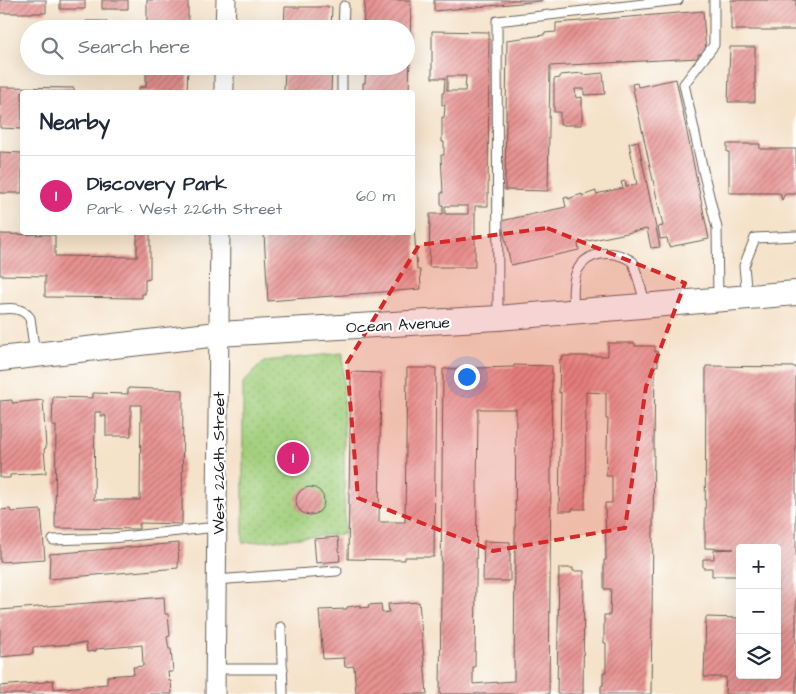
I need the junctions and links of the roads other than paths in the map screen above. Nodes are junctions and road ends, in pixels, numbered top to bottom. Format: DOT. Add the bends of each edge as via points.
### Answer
graph roads {
  1 [pos="226,0"];
  2 [pos="678,0"];
  3 [pos="714,0"];
  4 [pos="344,6"];
  5 [pos="225,20"];
  6 [pos="343,20"];
  7 [pos="224,75"];
  8 [pos="342,75"];
  9 [pos="224,90"];
  10 [pos="342,90"];
  11 [pos="220,235"];
  12 [pos="796,236"];
  13 [pos="796,293"];
  14 [pos="747,297"];
  15 [pos="718,299"];
  16 [pos="646,305"];
  17 [pos="0,309"];
  18 [pos="574,311"];
  19 [pos="498,318"];
  20 [pos="218,334"];
  21 [pos="36,356"];
  22 [pos="0,360"];
  23 [pos="218,527"];
  24 [pos="53,540"];
  25 [pos="337,571"];
  26 [pos="216,580"];
  27 [pos="281,627"];
  28 [pos="216,669"];
  29 [pos="283,669"];
  30 [pos="215,694"];
  31 [pos="283,694"];
  1 -- 5 [label="street"];
  2 -- 19 [label="lane" via="498,21"];
  3 -- 15 [label="lane" via="714,45 684,84 717,228"];
  4 -- 6 [label="lane"];
  7 -- 9 [label="street"];
  8 -- 10 [label="lane"];
  11 -- 20 [label="street, West 226th Street"];
  12 -- 14 [label="lane" via="755,238 744,266"];
  13 -- 14 [label="street, Ocean Avenue"];
  14 -- 15 [label="street, Ocean Avenue"];
  15 -- 16 [label="street, Ocean Avenue"];
  16 -- 18 [label="street, Ocean Avenue"];
  16 -- 18 [label="lane" via="632,262 610,253 591,257 577,271"];
  17 -- 21 [label="lane" via="19,309 27,313"];
  18 -- 19 [label="street, Ocean Avenue"];
  19 -- 20 [label="street, Ocean Avenue"];
  20 -- 21 [label="street, Ocean Avenue"];
  20 -- 23 [label="street, West 226th Street"];
  21 -- 22 [label="street, Ocean Avenue"];
  23 -- 24 [label="lane" via="112,538"];
  23 -- 26 [label="street, West 226th Street"];
  25 -- 26 [label="lane"];
  26 -- 28 [label="street, West 226th Street"];
  27 -- 29 [label="lane"];
  28 -- 29 [label="lane"];
  28 -- 30 [label="street, West 226th Street"];
  29 -- 31 [label="lane"];
}
